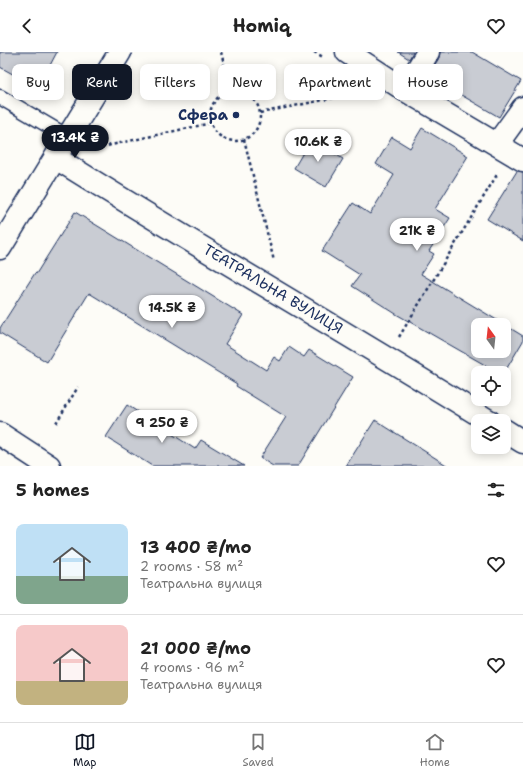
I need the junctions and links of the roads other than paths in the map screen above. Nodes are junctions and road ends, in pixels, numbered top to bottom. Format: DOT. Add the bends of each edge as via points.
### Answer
graph roads {
  1 [pos="120,52"];
  2 [pos="347,52"];
  3 [pos="428,52"];
  4 [pos="419,64"];
  5 [pos="393,82"];
  6 [pos="0,97"];
  7 [pos="423,100"];
  8 [pos="523,108"];
  9 [pos="68,137"];
  10 [pos="510,152"];
  11 [pos="56,158"];
  12 [pos="0,248"];
  13 [pos="478,414"];
  14 [pos="0,434"];
  15 [pos="511,434"];
  16 [pos="523,442"];
  17 [pos="50,466"];
  1 -- 9 [label="street"];
  2 -- 5 [label="street"];
  3 -- 4 [label="street"];
  6 -- 9 [label="lane"];
  7 -- 10 [label="street"];
  8 -- 10 [label="street"];
  9 -- 11 [label="street"];
  11 -- 12 [label="street"];
  11 -- 13 [label="street, ТЕАТРАЛЬНА ВУЛИЦЯ"];
  14 -- 17 [label="street"];
  15 -- 16 [label="street"];
}
